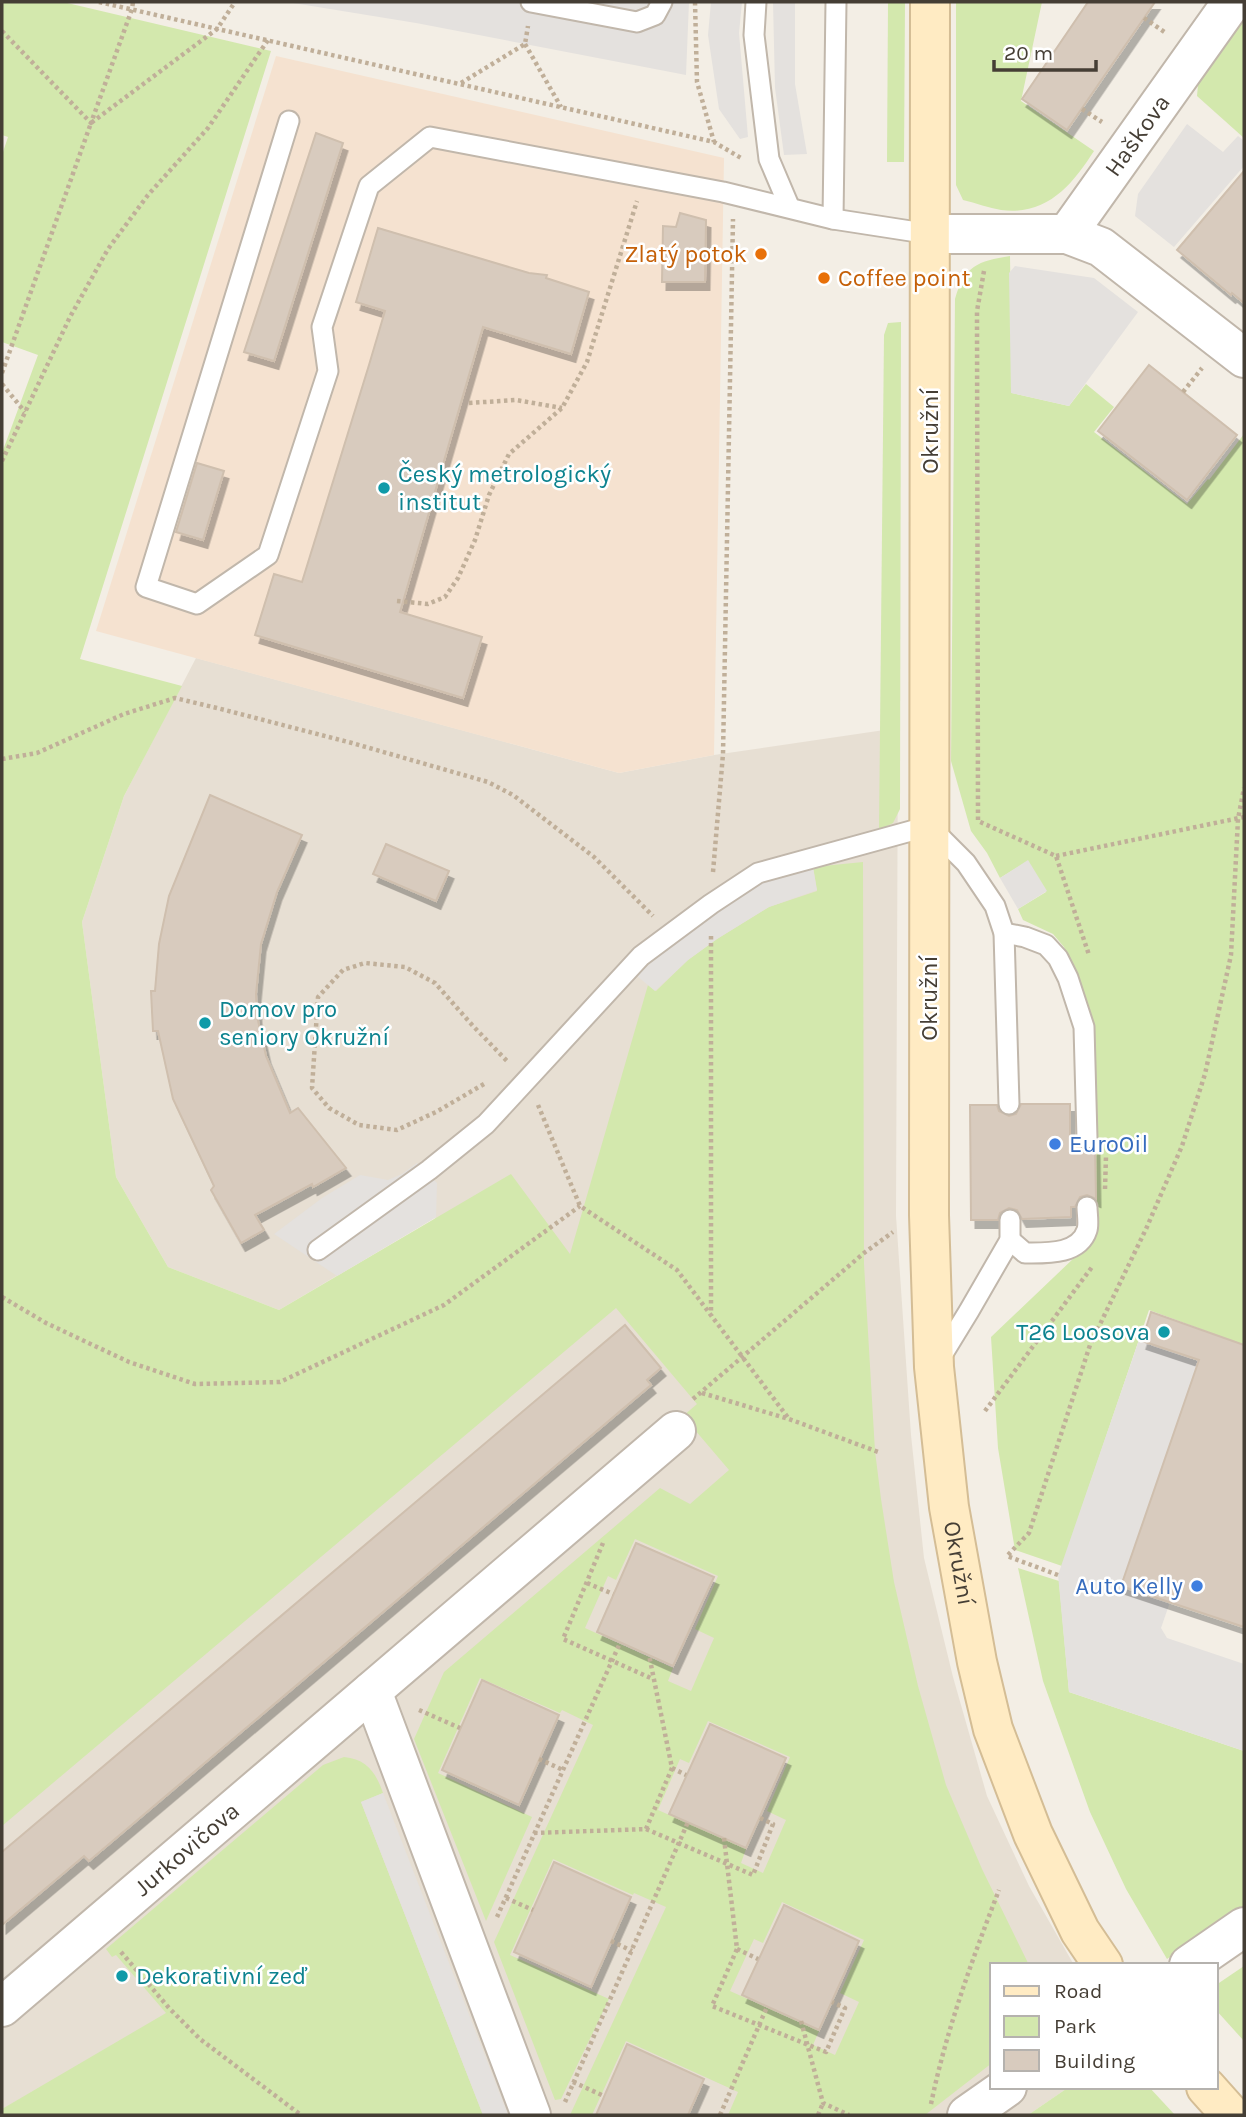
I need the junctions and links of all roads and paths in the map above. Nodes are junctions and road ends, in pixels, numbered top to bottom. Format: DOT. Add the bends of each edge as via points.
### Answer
graph roads {
  1 [pos="100,2"];
  2 [pos="133,2"];
  3 [pos="235,2"];
  4 [pos="532,2"];
  5 [pos="662,2"];
  6 [pos="695,2"];
  7 [pos="756,2"];
  8 [pos="836,2"];
  9 [pos="930,2"];
  10 [pos="1232,2"];
  11 [pos="132,9"];
  12 [pos="217,29"];
  13 [pos="2,31"];
  14 [pos="268,40"];
  15 [pos="525,44"];
  16 [pos="461,84"];
  17 [pos="561,107"];
  18 [pos="289,121"];
  19 [pos="91,123"];
  20 [pos="713,142"];
  21 [pos="741,158"];
  22 [pos="644,177"];
  23 [pos="734,194"];
  24 [pos="789,206"];
  25 [pos="832,219"];
  26 [pos="930,234"];
  27 [pos="1067,234"];
  28 [pos="993,264"];
  29 [pos="1244,358"];
  30 [pos="2,373"];
  31 [pos="2,384"];
  32 [pos="469,403"];
  33 [pos="562,408"];
  34 [pos="25,412"];
  35 [pos="2,461"];
  36 [pos="397,601"];
  37 [pos="2,759"];
  38 [pos="1244,788"];
  39 [pos="1241,818"];
  40 [pos="929,826"];
  41 [pos="716,841"];
  42 [pos="1056,856"];
  43 [pos="1004,933"];
  44 [pos="671,934"];
  45 [pos="711,947"];
  46 [pos="1090,957"];
  47 [pos="505,1059"];
  48 [pos="499,1067"];
  49 [pos="529,1079"];
  50 [pos="488,1082"];
  51 [pos="1009,1104"];
  52 [pos="1087,1138"];
  53 [pos="1107,1143"];
  54 [pos="1105,1198"];
  55 [pos="580,1206"];
  56 [pos="1087,1207"];
  57 [pos="929,1215"];
  58 [pos="1010,1220"];
  59 [pos="1010,1240"];
  60 [pos="318,1250"];
  61 [pos="1095,1263"];
  62 [pos="2,1297"];
  63 [pos="711,1316"];
  64 [pos="741,1358"];
  65 [pos="934,1367"];
  66 [pos="702,1393"];
  67 [pos="985,1411"];
  68 [pos="680,1419"];
  69 [pos="789,1419"];
  70 [pos="881,1453"];
  71 [pos="607,1533"];
  72 [pos="1058,1575"];
  73 [pos="587,1583"];
  74 [pos="613,1594"];
  75 [pos="620,1643"];
  76 [pos="649,1655"];
  77 [pos="611,1661"];
  78 [pos="653,1679"];
  79 [pos="372,1691"];
  80 [pos="539,1759"];
  81 [pos="672,1768"];
  82 [pos="563,1770"];
  83 [pos="686,1775"];
  84 [pos="760,1818"];
  85 [pos="688,1822"];
  86 [pos="646,1829"];
  87 [pos="534,1833"];
  88 [pos="724,1838"];
  89 [pos="679,1843"];
  90 [pos="727,1864"];
  91 [pos="999,1890"];
  92 [pos="506,1898"];
  93 [pos="533,1910"];
  94 [pos="495,1920"];
  95 [pos="97,1924"];
  96 [pos="1244,1927"];
  97 [pos="611,1941"];
  98 [pos="737,1950"];
  99 [pos="632,1951"];
  100 [pos="758,1959"];
  101 [pos="1101,1963"];
  102 [pos="1192,1963"];
  103 [pos="832,2002"];
  104 [pos="2,2007"];
  105 [pos="767,2007"];
  106 [pos="800,2021"];
  107 [pos="758,2025"];
  108 [pos="805,2043"];
  109 [pos="573,2082"];
  110 [pos="1004,2089"];
  111 [pos="1208,2089"];
  112 [pos="604,2096"];
  113 [pos="823,2103"];
  114 [pos="547,2109"];
  115 [pos="301,2115"];
  116 [pos="720,2115"];
  117 [pos="818,2115"];
  118 [pos="849,2115"];
  119 [pos="928,2115"];
  120 [pos="967,2115"];
  121 [pos="1231,2115"];
  1 -- 11 [label="path"];
  2 -- 11 [label="path"];
  3 -- 12 [label="path"];
  4 -- 5 [label="lane" via="637,22 655,15"];
  4 -- 15 [label="path"];
  6 -- 20 [label="path" via="697,82"];
  7 -- 24 [label="lane" via="754,35 769,159"];
  8 -- 25 [label="lane"];
  9 -- 26 [label="street, Okružní"];
  10 -- 27 [label="street, Haškova"];
  11 -- 12 [label="path"];
  11 -- 19 [label="path"];
  12 -- 14 [label="path"];
  12 -- 19 [label="path"];
  13 -- 19 [label="path"];
  14 -- 16 [label="path"];
  14 -- 34 [label="path" via="208,128 148,195 108,249"];
  15 -- 16 [label="path"];
  15 -- 17 [label="path"];
  16 -- 17 [label="path"];
  17 -- 20 [label="path"];
  18 -- 22 [label="lane" via="146,587 197,604 268,555 328,371 322,327 369,186 430,136"];
  19 -- 30 [label="path"];
  20 -- 21 [label="path"];
  22 -- 23 [label="lane"];
  22 -- 33 [label="path" via="587,362"];
  23 -- 24 [label="lane"];
  23 -- 41 [label="path" via="723,754"];
  24 -- 25 [label="lane"];
  25 -- 26 [label="lane"];
  26 -- 27 [label="street"];
  26 -- 40 [label="street, Okružní"];
  27 -- 29 [label="street" via="1101,247"];
  28 -- 42 [label="path" via="982,272 977,310 978,821"];
  31 -- 34 [label="path"];
  32 -- 33 [label="path" via="516,400"];
  33 -- 36 [label="path" via="509,454 458,579 445,597 428,604"];
  34 -- 35 [label="path"];
  37 -- 44 [label="path" via="37,753 124,714 175,698 352,743 488,782 513,795 594,857"];
  38 -- 39 [label="path"];
  39 -- 42 [label="path"];
  39 -- 72 [label="path" via="1231,955 1205,1074 1186,1134 1090,1345 1029,1533 1007,1556"];
  40 -- 43 [label="lane" via="966,863 995,906"];
  40 -- 44 [label="lane" via="758,873"];
  40 -- 57 [label="street, Okružní"];
  42 -- 46 [label="path"];
  43 -- 51 [label="lane"];
  43 -- 52 [label="lane" via="1046,945 1068,978 1084,1027"];
  44 -- 49 [label="lane" via="641,956"];
  45 -- 63 [label="path"];
  47 -- 48 [label="path"];
  47 -- 49 [label="path"];
  47 -- 50 [label="path" via="435,983 405,967 365,963 343,970 318,997 312,1088 329,1108 359,1125 397,1130"];
  49 -- 55 [label="path"];
  49 -- 60 [label="lane" via="486,1124 439,1163"];
  53 -- 54 [label="path"];
  55 -- 62 [label="path" via="444,1305 280,1382 195,1384 129,1362"];
  55 -- 63 [label="path" via="677,1270"];
  56 -- 59 [label="lane" via="1087,1230 1076,1244 1058,1252 1026,1253"];
  57 -- 64 [label="path" via="885,1236"];
  57 -- 65 [label="street, Okružní"];
  58 -- 59 [label="lane"];
  59 -- 65 [label="lane"];
  61 -- 67 [label="path"];
  63 -- 64 [label="path"];
  64 -- 66 [label="path"];
  64 -- 69 [label="path"];
  65 -- 101 [label="street, Okružní" via="949,1507 993,1729 1033,1834"];
  66 -- 68 [label="path"];
  66 -- 69 [label="path"];
  68 -- 79 [label="street, Jurkovičova"];
  69 -- 70 [label="path"];
  71 -- 73 [label="path"];
  73 -- 74 [label="path"];
  73 -- 77 [label="path" via="563,1639"];
  75 -- 77 [label="path"];
  76 -- 78 [label="path"];
  77 -- 78 [label="path"];
  77 -- 82 [label="path"];
  78 -- 81 [label="path"];
  79 -- 95 [label="street, Jurkovičova"];
  79 -- 114 [label="street"];
  80 -- 82 [label="path"];
  81 -- 83 [label="path"];
  81 -- 86 [label="path"];
  82 -- 87 [label="path"];
  84 -- 90 [label="path" via="773,1824 753,1875"];
  85 -- 89 [label="path"];
  86 -- 87 [label="path"];
  86 -- 89 [label="path"];
  87 -- 92 [label="path"];
  88 -- 90 [label="path"];
  89 -- 90 [label="path"];
  89 -- 99 [label="path"];
  90 -- 98 [label="path"];
  91 -- 119 [label="path" via="939,2063"];
  92 -- 93 [label="path"];
  92 -- 94 [label="path"];
  95 -- 104 [label="street, Jurkovičova"];
  95 -- 115 [label="path" via="201,2039"];
  96 -- 102 [label="street"];
  97 -- 99 [label="path"];
  98 -- 100 [label="path"];
  98 -- 107 [label="path" via="712,2006"];
  99 -- 109 [label="path"];
  103 -- 108 [label="path" via="845,2008 826,2052"];
  105 -- 107 [label="path"];
  106 -- 108 [label="path"];
  107 -- 108 [label="path"];
  107 -- 116 [label="path"];
  108 -- 113 [label="path"];
  109 -- 112 [label="path"];
  109 -- 114 [label="path"];
  110 -- 120 [label="street"];
  111 -- 121 [label="street"];
  113 -- 117 [label="path"];
  113 -- 118 [label="path"];
}
